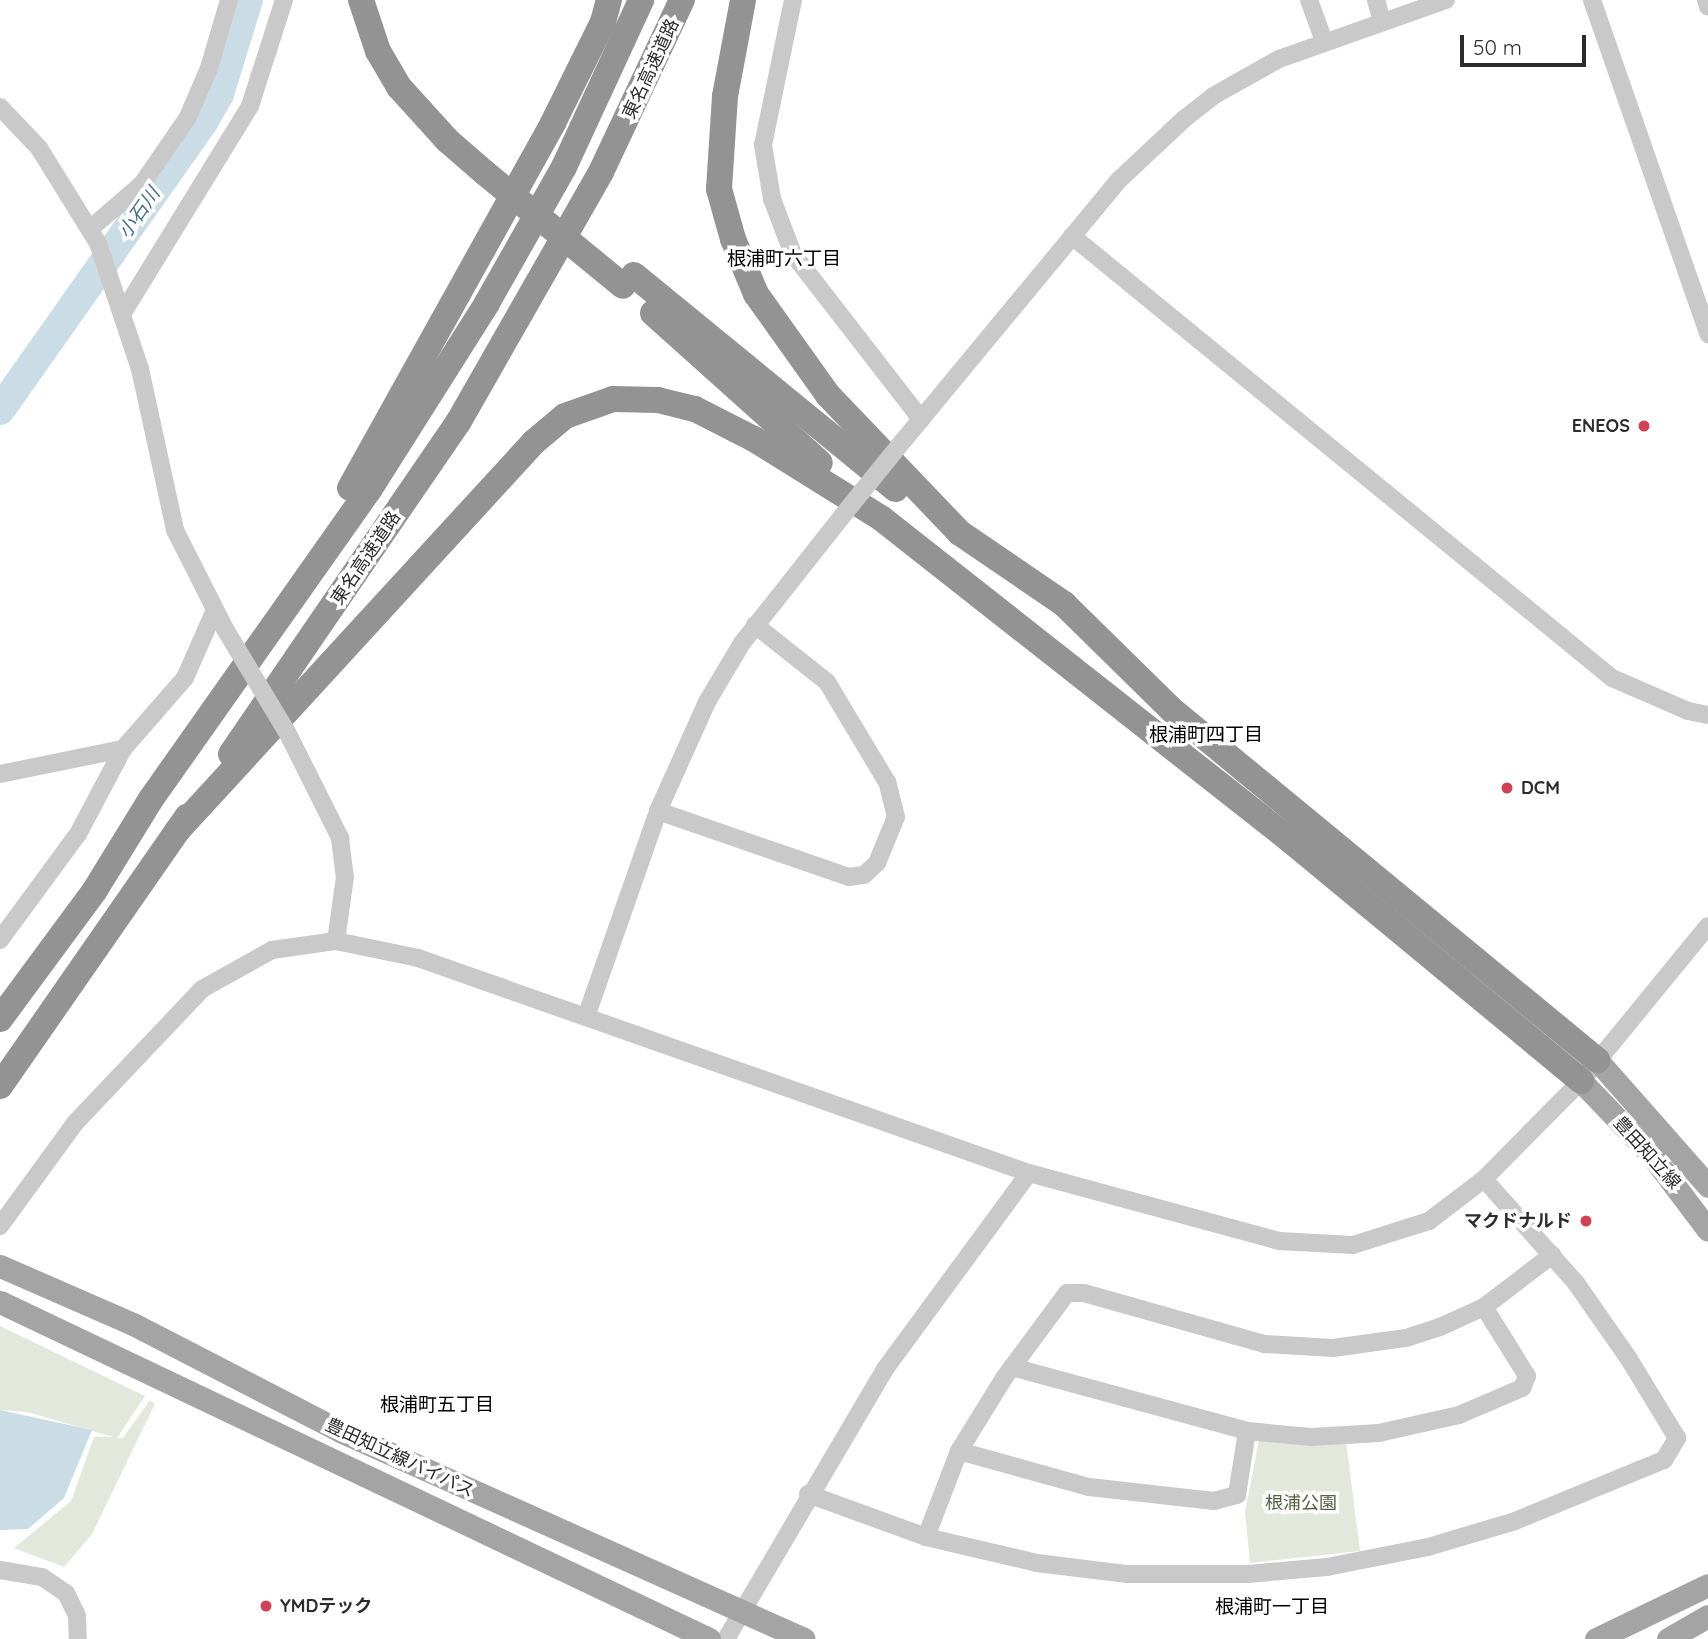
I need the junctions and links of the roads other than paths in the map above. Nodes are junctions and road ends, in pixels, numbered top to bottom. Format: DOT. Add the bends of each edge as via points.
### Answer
graph roads {
  1 [pos="229,0"];
  2 [pos="284,0"];
  3 [pos="361,0"];
  4 [pos="377,0"];
  5 [pos="609,0"];
  6 [pos="641,0"];
  7 [pos="682,0"];
  8 [pos="743,0"];
  9 [pos="793,0"];
  10 [pos="1309,0"];
  11 [pos="1376,0"];
  12 [pos="1446,0"];
  13 [pos="1592,0"];
  14 [pos="1706,0"];
  15 [pos="1708,7"];
  16 [pos="1382,21"];
  17 [pos="1324,40"];
  18 [pos="0,107"];
  19 [pos="491,168"];
  20 [pos="94,236"];
  21 [pos="1072,236"];
  22 [pos="629,280"];
  23 [pos="124,311"];
  24 [pos="1708,334"];
  25 [pos="921,419"];
  26 [pos="881,518"];
  27 [pos="960,533"];
  28 [pos="214,612"];
  29 [pos="755,625"];
  30 [pos="1708,715"];
  31 [pos="123,749"];
  32 [pos="0,774"];
  33 [pos="151,799"];
  34 [pos="657,811"];
  35 [pos="177,831"];
  36 [pos="1708,926"];
  37 [pos="0,940"];
  38 [pos="336,941"];
  39 [pos="586,1017"];
  40 [pos="0,1019"];
  41 [pos="1597,1060"];
  42 [pos="1581,1082"];
  43 [pos="0,1086"];
  44 [pos="1029,1173"];
  45 [pos="1484,1179"];
  46 [pos="1708,1186"];
  47 [pos="0,1226"];
  48 [pos="1708,1230"];
  49 [pos="1552,1255"];
  50 [pos="0,1266"];
  51 [pos="0,1302"];
  52 [pos="1484,1307"];
  53 [pos="1012,1367"];
  54 [pos="1247,1431"];
  55 [pos="959,1451"];
  56 [pos="807,1494"];
  57 [pos="926,1538"];
  58 [pos="0,1570"];
  59 [pos="1708,1585"];
  60 [pos="739,1611"];
  61 [pos="1708,1616"];
  62 [pos="78,1639"];
  63 [pos="709,1639"];
  64 [pos="726,1639"];
  65 [pos="804,1639"];
  66 [pos="1596,1639"];
  67 [pos="1668,1639"];
  1 -- 20 [label="street" via="209,68 188,117 142,184"];
  2 -- 23 [label="street" via="250,106"];
  3 -- 19 [label="highway" via="378,51 399,87 447,140"];
  4 -- 19 [label="highway" via="385,29 408,75"];
  5 -- 33 [label="highway" via="603,22 547,135 355,481"];
  6 -- 33 [label="highway, 東名高速道路" via="564,167 487,303 369,490"];
  7 -- 35 [label="highway, 東名高速道路" via="601,172 459,421"];
  8 -- 27 [label="highway" via="725,96 719,189 733,239 756,294 828,395"];
  9 -- 25 [label="street" via="763,145 772,199 793,254"];
  10 -- 17 [label="street"];
  11 -- 16 [label="street"];
  12 -- 16 [label="street"];
  13 -- 24 [label="street"];
  14 -- 15 [label="street"];
  16 -- 17 [label="street"];
  17 -- 21 [label="street" via="1239,80 1184,119 1119,180"];
  18 -- 20 [label="street" via="39,148"];
  19 -- 22 [label="highway, bridge"];
  20 -- 23 [label="street"];
  21 -- 25 [label="street"];
  21 -- 30 [label="street" via="1612,678"];
  22 -- 26 [label="highway"];
  22 -- 27 [label="highway" via="806,420"];
  23 -- 28 [label="street" via="175,530"];
  25 -- 29 [label="street, bridge"];
  26 -- 35 [label="highway" via="811,471 695,410 658,400 613,399 565,416 504,470"];
  26 -- 42 [label="highway" via="1290,840"];
  27 -- 41 [label="highway" via="1064,604 1172,710"];
  28 -- 31 [label="street" via="185,678"];
  28 -- 38 [label="street, bridge" via="287,732 340,838 345,877"];
  29 -- 34 [label="street" via="706,702"];
  29 -- 34 [label="street" via="827,682 887,782 895,817 877,863 864,875 849,877"];
  31 -- 32 [label="street"];
  31 -- 37 [label="street" via="78,834"];
  33 -- 40 [label="highway, 東名高速道路" via="94,890"];
  34 -- 39 [label="street"];
  35 -- 43 [label="highway, 東名高速道路"];
  36 -- 41 [label="street"];
  38 -- 39 [label="street" via="418,958"];
  38 -- 47 [label="street" via="272,950 202,989 75,1123"];
  39 -- 44 [label="street"];
  41 -- 42 [label="street"];
  41 -- 46 [label="main road, 豊田知立線"];
  42 -- 45 [label="street"];
  42 -- 48 [label="main road, 豊田知立線" via="1650,1153"];
  44 -- 45 [label="street" via="1309,1246 1353,1245 1409,1230"];
  44 -- 56 [label="street" via="930,1303"];
  45 -- 49 [label="street"];
  49 -- 52 [label="street"];
  49 -- 57 [label="street" via="1629,1359 1677,1438 1670,1454 1653,1466 1515,1521 1428,1547 1286,1572 1127,1574 1037,1563"];
  50 -- 60 [label="main road, 豊田知立線バイパス" via="133,1324 340,1431"];
  51 -- 63 [label="main road, 豊田知立線バイパス"];
  52 -- 53 [label="street" via="1406,1338 1333,1348 1264,1344 1072,1292 1061,1299"];
  52 -- 54 [label="street" via="1527,1376 1522,1388 1459,1415 1404,1430 1331,1437"];
  53 -- 54 [label="street"];
  53 -- 55 [label="street"];
  54 -- 55 [label="street" via="1237,1495 1214,1501 1089,1487"];
  55 -- 57 [label="street"];
  56 -- 57 [label="street"];
  56 -- 60 [label="street"];
  58 -- 62 [label="street" via="42,1577 66,1593 77,1616"];
  59 -- 66 [label="main road"];
  60 -- 64 [label="street"];
  60 -- 65 [label="main road, 豊田知立線バイパス"];
  61 -- 67 [label="main road"];
}
